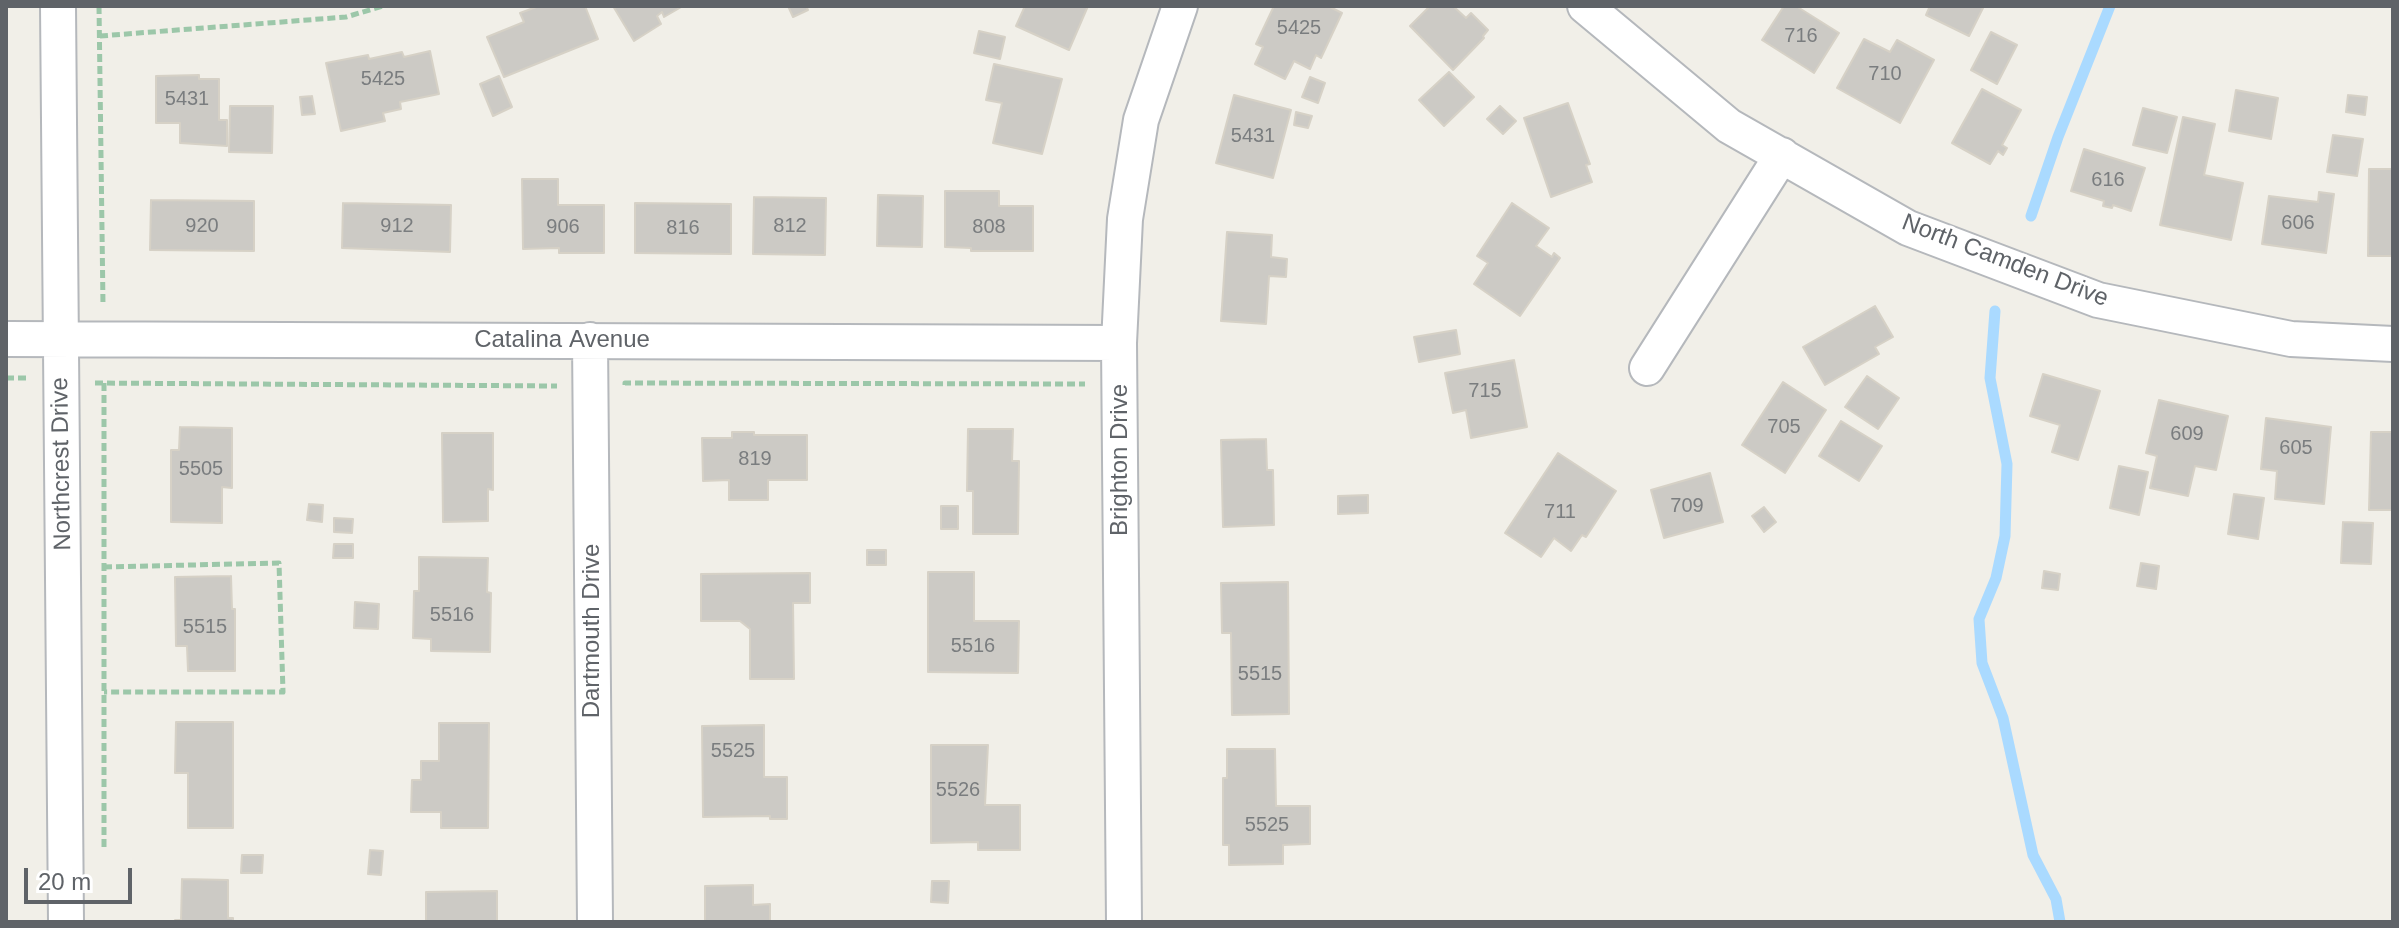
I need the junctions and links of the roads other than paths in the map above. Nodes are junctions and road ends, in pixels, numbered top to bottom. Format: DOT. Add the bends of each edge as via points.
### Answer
graph roads {
  1 [pos="58,6"];
  2 [pos="1180,6"];
  3 [pos="1585,6"];
  4 [pos="1782,155"];
  5 [pos="6,339"];
  6 [pos="61,339"];
  7 [pos="590,340"];
  8 [pos="1119,343"];
  9 [pos="2393,344"];
  10 [pos="1647,368"];
  11 [pos="66,922"];
  12 [pos="595,922"];
  13 [pos="1124,922"];
  1 -- 6 [label="street, Northcrest Drive"];
  2 -- 8 [label="street, Brighton Drive" via="1141,120 1125,219"];
  3 -- 4 [label="street, North Camden Drive" via="1729,126"];
  4 -- 9 [label="street, North Camden Drive" via="1908,228 2098,300 2291,339"];
  4 -- 10 [label="street"];
  5 -- 6 [label="street, Catalina Avenue"];
  6 -- 7 [label="street, Catalina Avenue"];
  6 -- 11 [label="street, Northcrest Drive"];
  7 -- 8 [label="street, Catalina Avenue"];
  7 -- 12 [label="street, Dartmouth Drive"];
  8 -- 13 [label="street, Brighton Drive"];
}
